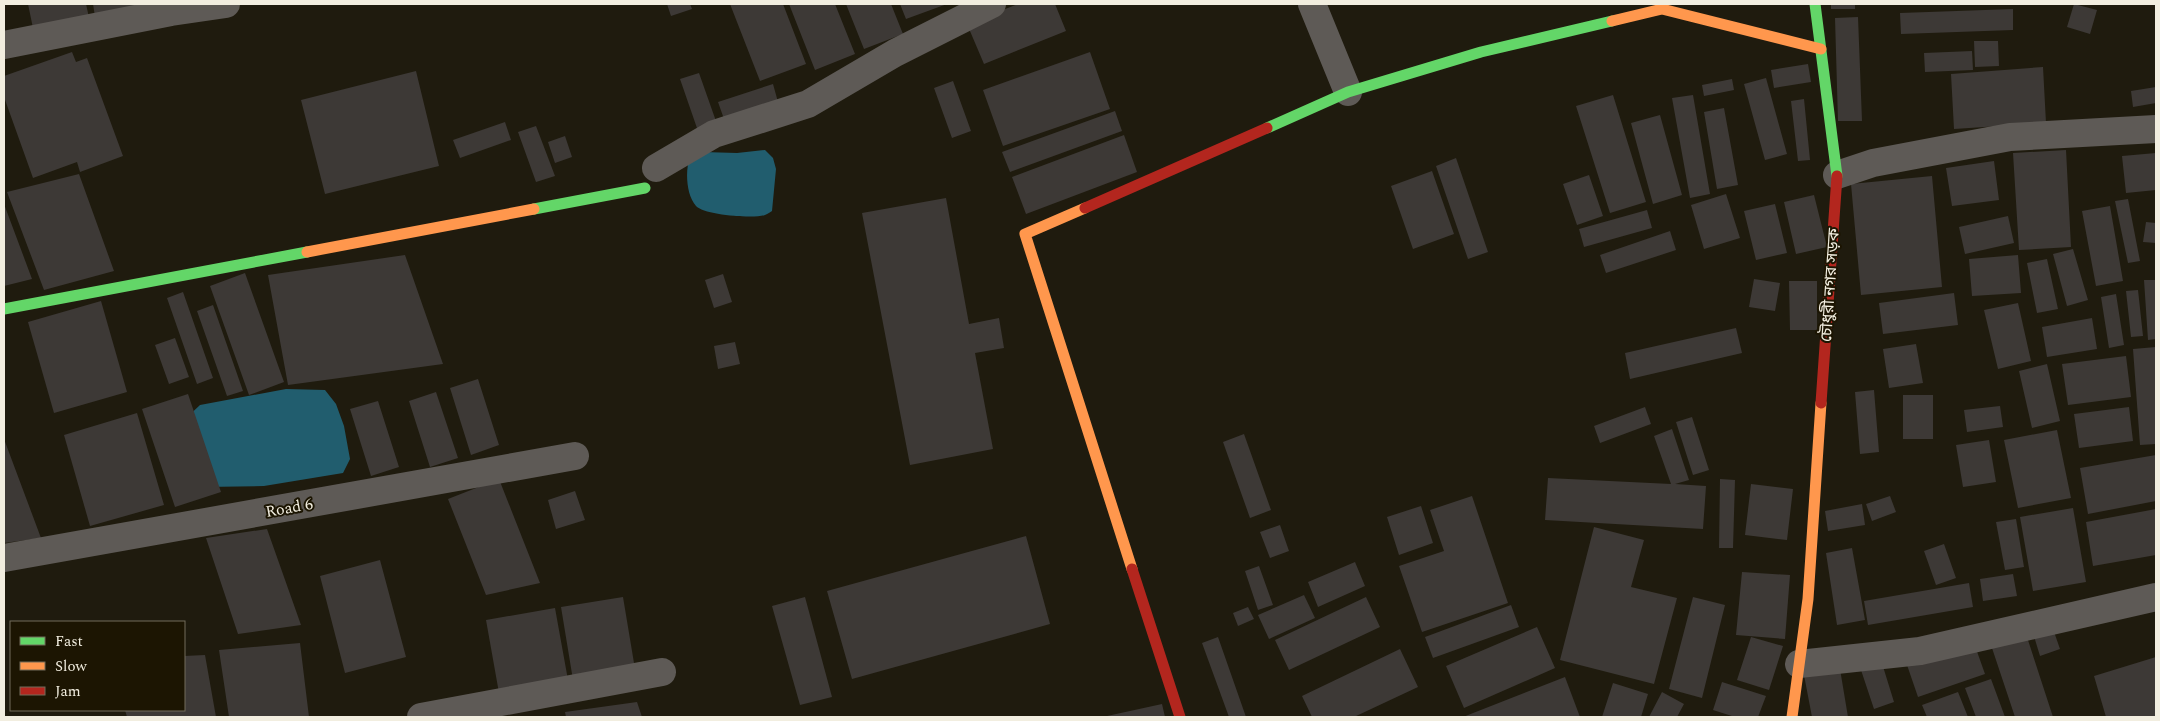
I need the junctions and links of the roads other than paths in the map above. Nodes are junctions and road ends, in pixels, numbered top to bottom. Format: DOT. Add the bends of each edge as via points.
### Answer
graph roads {
  1 [pos="226,4"];
  2 [pos="992,4"];
  3 [pos="1312,4"];
  4 [pos="1815,4"];
  5 [pos="171,8"];
  6 [pos="4,45"];
  7 [pos="1821,49"];
  8 [pos="1348,92"];
  9 [pos="2156,129"];
  10 [pos="1837,175"];
  11 [pos="650,178"];
  12 [pos="4,309"];
  13 [pos="575,456"];
  14 [pos="4,558"];
  15 [pos="2156,597"];
  16 [pos="1800,664"];
  17 [pos="662,672"];
  18 [pos="421,717"];
  19 [pos="1180,717"];
  20 [pos="1792,717"];
  1 -- 5 [label="street"];
  2 -- 11 [label="street" via="808,104 714,134"];
  3 -- 8 [label="street"];
  4 -- 7 [label="street, চৌধুরী নগর সড়ক"];
  5 -- 6 [label="street"];
  7 -- 8 [label="street" via="1662,9 1481,52"];
  7 -- 10 [label="street, চৌধুরী নগর সড়ক"];
  8 -- 19 [label="street" via="1024,234"];
  9 -- 10 [label="street" via="2010,137 1874,163"];
  10 -- 16 [label="street, চৌধুরী নগর সড়ক" via="1808,599"];
  11 -- 12 [label="street"];
  13 -- 14 [label="street, Road 6"];
  15 -- 16 [label="street" via="1920,651"];
  16 -- 20 [label="street, চৌধুরী নগর সড়ক"];
  17 -- 18 [label="street"];
}
